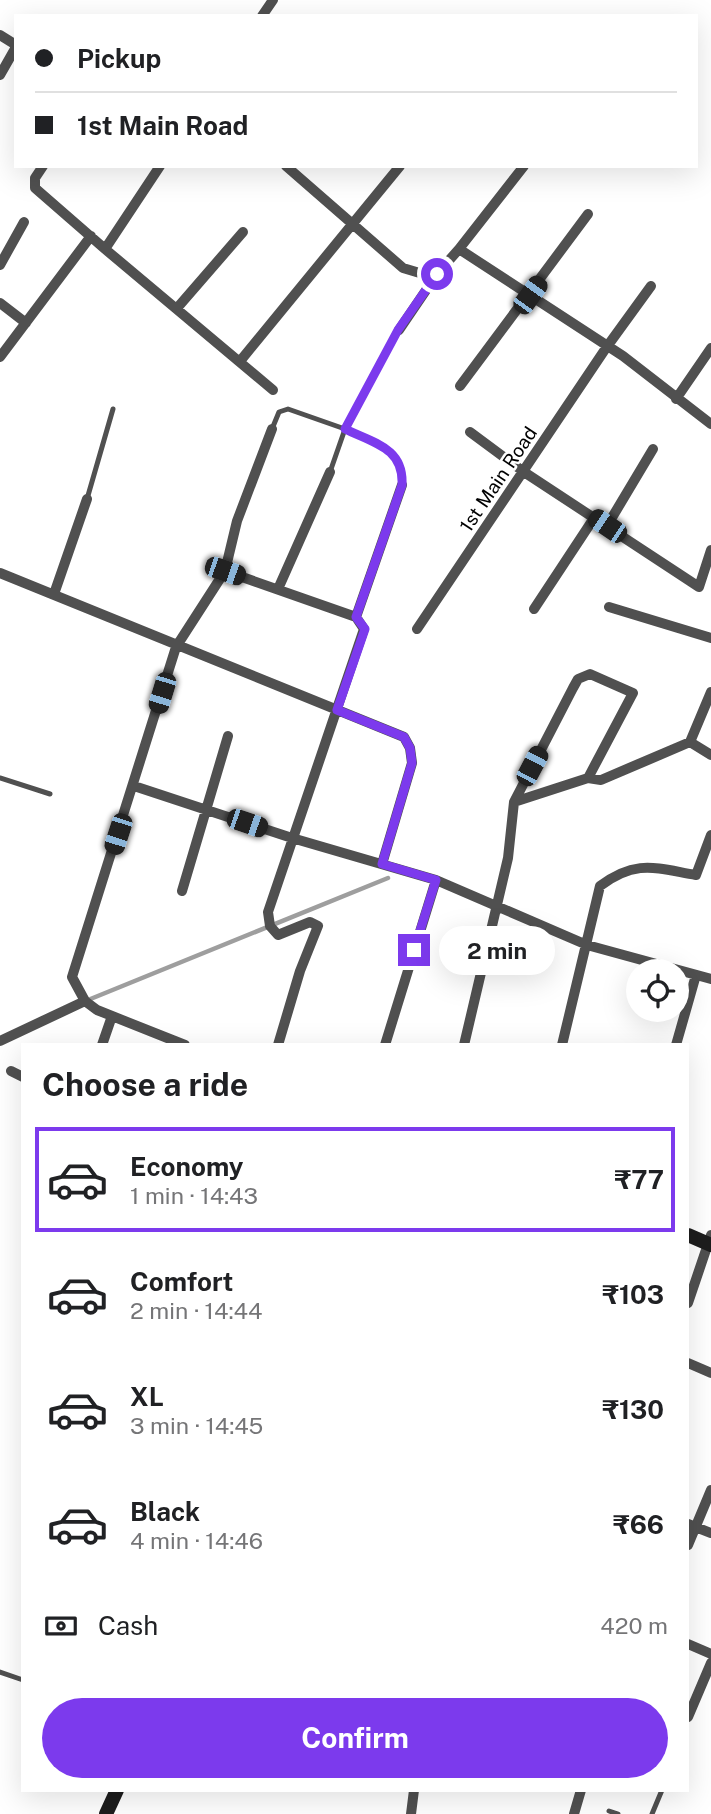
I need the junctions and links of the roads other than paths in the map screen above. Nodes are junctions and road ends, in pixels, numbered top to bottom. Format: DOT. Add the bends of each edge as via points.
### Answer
graph roads {
  1 [pos="14,50"];
  2 [pos="0,75"];
  3 [pos="42,168"];
  4 [pos="159,168"];
  5 [pos="288,168"];
  6 [pos="398,168"];
  7 [pos="522,168"];
  8 [pos="588,214"];
  9 [pos="24,222"];
  10 [pos="352,227"];
  11 [pos="243,232"];
  12 [pos="91,236"];
  13 [pos="105,249"];
  14 [pos="459,249"];
  15 [pos="0,265"];
  16 [pos="437,274"];
  17 [pos="651,286"];
  18 [pos="530,295"];
  19 [pos="0,303"];
  20 [pos="178,307"];
  21 [pos="26,323"];
  22 [pos="398,330"];
  23 [pos="606,348"];
  24 [pos="711,348"];
  25 [pos="0,358"];
  26 [pos="241,360"];
  27 [pos="460,386"];
  28 [pos="273,390"];
  29 [pos="676,399"];
  30 [pos="113,409"];
  31 [pos="711,424"];
  32 [pos="272,429"];
  33 [pos="345,429"];
  34 [pos="470,432"];
  35 [pos="653,449"];
  36 [pos="330,472"];
  37 [pos="524,472"];
  38 [pos="402,485"];
  39 [pos="87,499"];
  40 [pos="594,518"];
  41 [pos="607,526"];
  42 [pos="711,550"];
  43 [pos="225,571"];
  44 [pos="0,573"];
  45 [pos="278,589"];
  46 [pos="54,594"];
  47 [pos="609,607"];
  48 [pos="534,609"];
  49 [pos="356,617"];
  50 [pos="417,629"];
  51 [pos="711,638"];
  52 [pos="176,647"];
  53 [pos="711,692"];
  54 [pos="337,710"];
  55 [pos="228,736"];
  56 [pos="690,742"];
  57 [pos="711,755"];
  58 [pos="0,778"];
  59 [pos="588,778"];
  60 [pos="134,786"];
  61 [pos="50,794"];
  62 [pos="514,802"];
  63 [pos="206,809"];
  64 [pos="711,835"];
  65 [pos="292,838"];
  66 [pos="382,864"];
  67 [pos="436,880"];
  68 [pos="181,891"];
  69 [pos="497,904"];
  70 [pos="587,945"];
  71 [pos="696,975"];
  72 [pos="711,979"];
  73 [pos="85,1001"];
  74 [pos="112,1016"];
  75 [pos="0,1041"];
  76 [pos="103,1043"];
  77 [pos="181,1043"];
  78 [pos="279,1043"];
  79 [pos="386,1043"];
  80 [pos="464,1043"];
  81 [pos="562,1043"];
  82 [pos="677,1043"];
  83 [pos="11,1071"];
  84 [pos="21,1076"];
  85 [pos="689,1235"];
  86 [pos="710,1241"];
  87 [pos="689,1300"];
  88 [pos="689,1363"];
  89 [pos="711,1373"];
  90 [pos="711,1490"];
  91 [pos="692,1525"];
  92 [pos="711,1533"];
  93 [pos="689,1644"];
  94 [pos="711,1654"];
  95 [pos="711,1663"];
  96 [pos="0,1672"];
  97 [pos="21,1679"];
  98 [pos="689,1715"];
  99 [pos="116,1792"];
  100 [pos="414,1792"];
  101 [pos="580,1792"];
  102 [pos="661,1792"];
  103 [pos="609,1811"];
  104 [pos="106,1814"];
  105 [pos="411,1814"];
  106 [pos="574,1814"];
  107 [pos="618,1814"];
  108 [pos="652,1814"];
  1 -- 2 [label="street"];
  3 -- 12 [label="street" via="35,188"];
  4 -- 13 [label="street"];
  5 -- 10 [label="street"];
  6 -- 10 [label="street"];
  7 -- 14 [label="street"];
  8 -- 18 [label="street"];
  9 -- 15 [label="street"];
  10 -- 16 [label="street" via="403,268"];
  10 -- 26 [label="street"];
  11 -- 20 [label="street"];
  12 -- 13 [label="street"];
  12 -- 21 [label="street"];
  13 -- 20 [label="street"];
  14 -- 16 [label="street"];
  14 -- 18 [label="street"];
  16 -- 22 [label="street"];
  17 -- 23 [label="street, 1st Main Road"];
  18 -- 23 [label="street"];
  18 -- 27 [label="street"];
  19 -- 21 [label="street"];
  20 -- 26 [label="street"];
  21 -- 25 [label="street"];
  22 -- 33 [label="lane"];
  23 -- 29 [label="street" via="623,356"];
  23 -- 37 [label="street, 1st Main Road"];
  24 -- 29 [label="street"];
  26 -- 28 [label="street"];
  29 -- 31 [label="street"];
  30 -- 39 [label="lane"];
  32 -- 33 [label="lane" via="279,412 288,410"];
  32 -- 43 [label="street" via="237,521"];
  33 -- 36 [label="lane"];
  33 -- 38 [label="lane" via="392,453 403,471"];
  34 -- 37 [label="street"];
  35 -- 41 [label="street"];
  36 -- 45 [label="street"];
  37 -- 40 [label="street"];
  37 -- 50 [label="street, 1st Main Road"];
  38 -- 49 [label="street"];
  39 -- 46 [label="street"];
  40 -- 41 [label="street"];
  40 -- 48 [label="street"];
  41 -- 42 [label="street" via="699,587"];
  43 -- 45 [label="street"];
  43 -- 52 [label="street"];
  44 -- 46 [label="street"];
  45 -- 49 [label="street"];
  46 -- 52 [label="street"];
  47 -- 51 [label="street"];
  49 -- 54 [label="street" via="365,629"];
  52 -- 54 [label="street"];
  52 -- 60 [label="street"];
  53 -- 56 [label="street"];
  54 -- 65 [label="street"];
  54 -- 66 [label="street" via="404,737 410,748 412,763"];
  55 -- 63 [label="street"];
  56 -- 57 [label="street"];
  56 -- 59 [label="street" via="601,780"];
  58 -- 61 [label="lane"];
  59 -- 62 [label="street"];
  59 -- 62 [label="street" via="634,693 590,674 578,679"];
  60 -- 63 [label="street"];
  60 -- 73 [label="street" via="72,977"];
  62 -- 69 [label="street"];
  63 -- 65 [label="street"];
  63 -- 68 [label="street"];
  64 -- 70 [label="street" via="696,875 633,867 600,886"];
  65 -- 66 [label="street"];
  65 -- 78 [label="street" via="270,905 270,926 278,935 310,922 318,926"];
  66 -- 67 [label="street"];
  67 -- 69 [label="street"];
  67 -- 79 [label="street"];
  69 -- 70 [label="street"];
  69 -- 80 [label="street"];
  70 -- 71 [label="street"];
  70 -- 81 [label="street"];
  71 -- 72 [label="street"];
  71 -- 82 [label="street"];
  73 -- 74 [label="street"];
  73 -- 75 [label="street"];
  74 -- 76 [label="street"];
  74 -- 77 [label="street"];
  83 -- 84 [label="street"];
  85 -- 86 [label="street"];
  86 -- 87 [label="street"];
  88 -- 89 [label="street"];
  90 -- 91 [label="street"];
  91 -- 92 [label="street"];
  93 -- 94 [label="street"];
  95 -- 98 [label="street"];
  96 -- 97 [label="lane"];
  99 -- 104 [label="street"];
  100 -- 105 [label="street"];
  101 -- 106 [label="street"];
  102 -- 108 [label="lane"];
  103 -- 107 [label="lane"];
}
